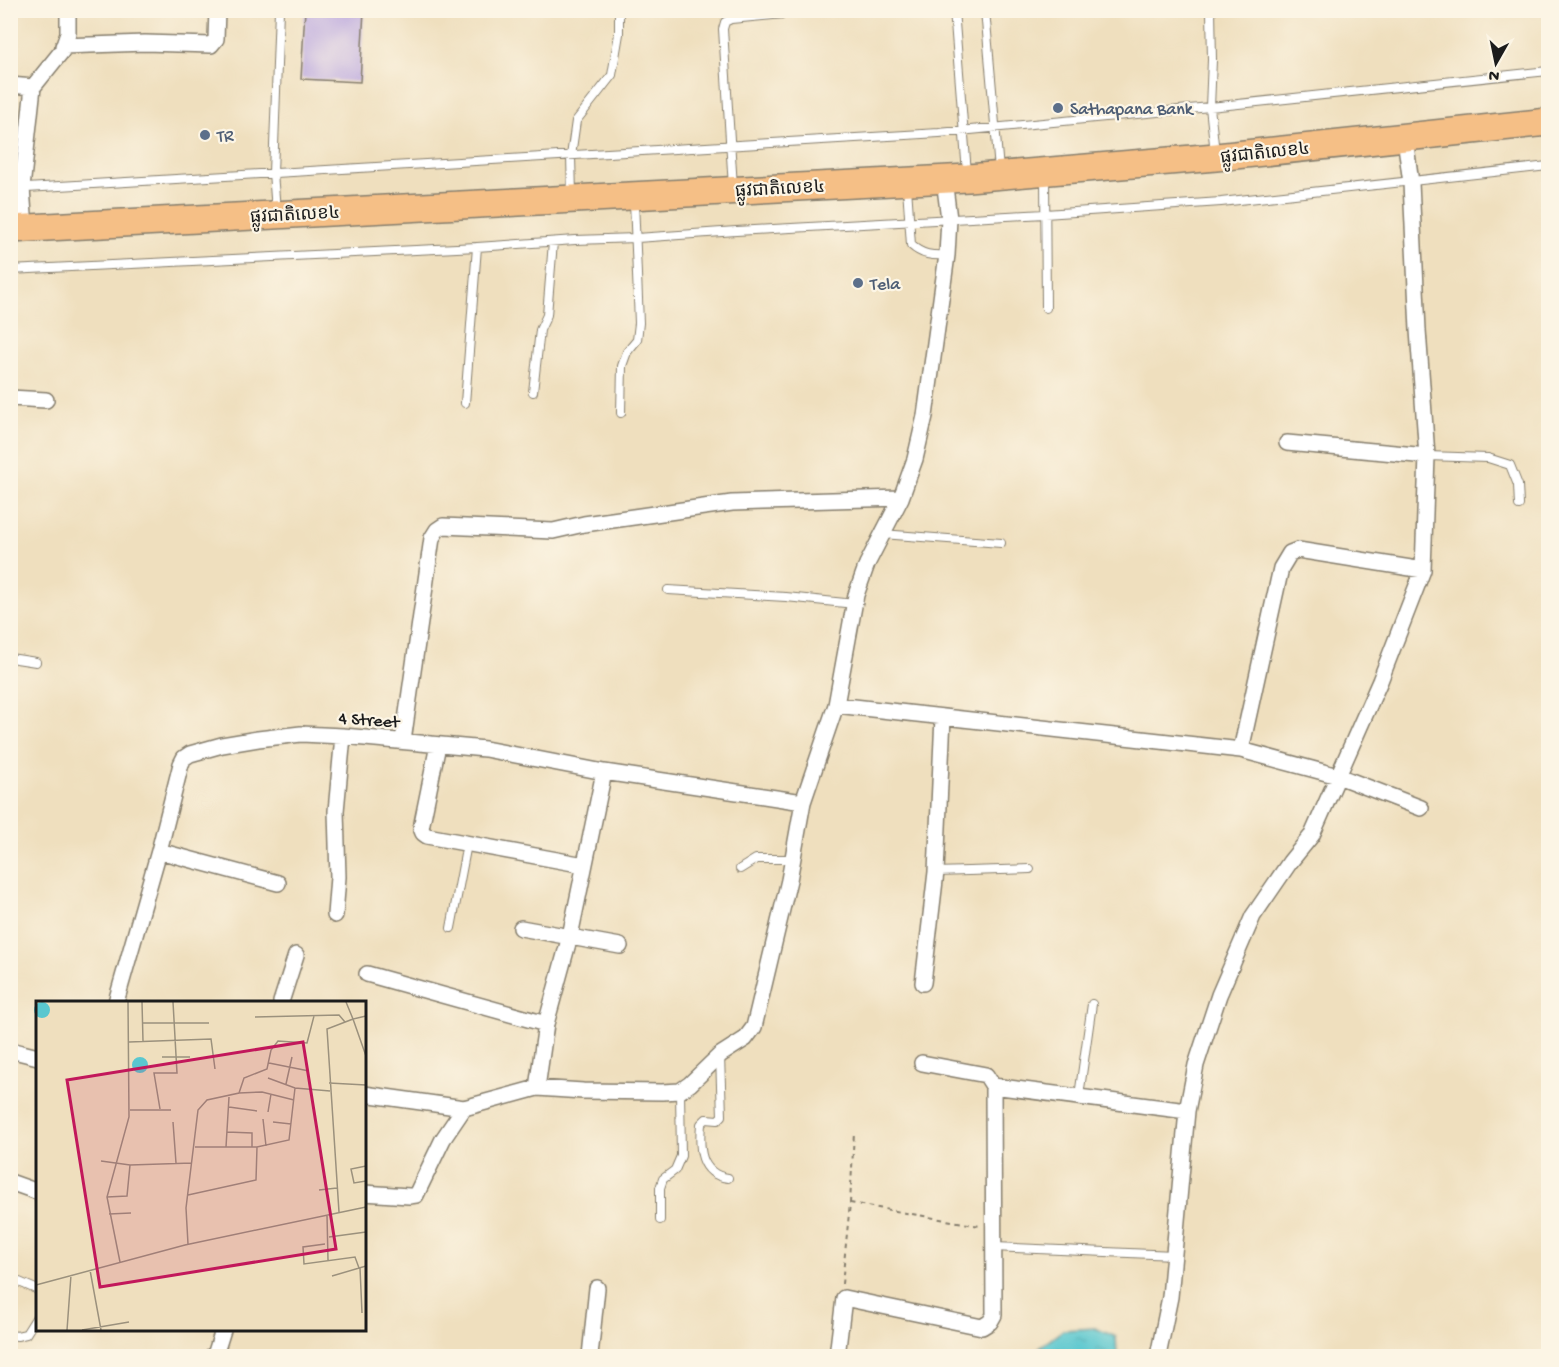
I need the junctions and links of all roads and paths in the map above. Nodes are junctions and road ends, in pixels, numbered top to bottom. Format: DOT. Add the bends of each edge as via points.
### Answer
graph roads {
  1 [pos="68,10"];
  2 [pos="217,10"];
  3 [pos="279,10"];
  4 [pos="620,10"];
  5 [pos="827,10"];
  6 [pos="954,10"];
  7 [pos="985,10"];
  8 [pos="1211,10"];
  9 [pos="63,46"];
  10 [pos="1548,71"];
  11 [pos="10,85"];
  12 [pos="33,87"];
  13 [pos="1210,107"];
  14 [pos="1548,122"];
  15 [pos="995,127"];
  16 [pos="963,130"];
  17 [pos="1405,138"];
  18 [pos="730,146"];
  19 [pos="571,156"];
  20 [pos="1216,157"];
  21 [pos="1548,166"];
  22 [pos="1045,171"];
  23 [pos="273,173"];
  24 [pos="999,175"];
  25 [pos="956,178"];
  26 [pos="906,181"];
  27 [pos="1411,183"];
  28 [pos="16,189"];
  29 [pos="733,190"];
  30 [pos="634,196"];
  31 [pos="572,199"];
  32 [pos="1045,214"];
  33 [pos="277,215"];
  34 [pos="949,219"];
  35 [pos="908,222"];
  36 [pos="18,229"];
  37 [pos="637,238"];
  38 [pos="553,242"];
  39 [pos="477,247"];
  40 [pos="947,255"];
  41 [pos="10,270"];
  42 [pos="1046,308"];
  43 [pos="533,392"];
  44 [pos="10,398"];
  45 [pos="46,400"];
  46 [pos="465,403"];
  47 [pos="621,412"];
  48 [pos="1287,442"];
  49 [pos="1427,456"];
  50 [pos="901,498"];
  51 [pos="1519,505"];
  52 [pos="882,534"];
  53 [pos="1001,543"];
  54 [pos="1423,570"];
  55 [pos="668,590"];
  56 [pos="855,604"];
  57 [pos="10,658"];
  58 [pos="36,662"];
  59 [pos="836,705"];
  60 [pos="943,717"];
  61 [pos="343,736"];
  62 [pos="403,741"];
  63 [pos="438,745"];
  64 [pos="1241,750"];
  65 [pos="604,772"];
  66 [pos="1338,776"];
  67 [pos="803,802"];
  68 [pos="1421,808"];
  69 [pos="467,844"];
  70 [pos="159,851"];
  71 [pos="793,859"];
  72 [pos="584,865"];
  73 [pos="740,869"];
  74 [pos="1030,869"];
  75 [pos="936,872"];
  76 [pos="278,883"];
  77 [pos="335,915"];
  78 [pos="451,928"];
  79 [pos="521,928"];
  80 [pos="570,936"];
  81 [pos="620,946"];
  82 [pos="296,955"];
  83 [pos="367,974"];
  84 [pos="922,983"];
  85 [pos="116,1001"];
  86 [pos="281,1001"];
  87 [pos="1092,1004"];
  88 [pos="546,1024"];
  89 [pos="10,1050"];
  90 [pos="720,1055"];
  91 [pos="36,1057"];
  92 [pos="922,1063"];
  93 [pos="993,1086"];
  94 [pos="537,1088"];
  95 [pos="680,1090"];
  96 [pos="366,1094"];
  97 [pos="1078,1096"];
  98 [pos="464,1108"];
  99 [pos="1187,1111"];
  100 [pos="854,1133"];
  101 [pos="728,1178"];
  102 [pos="10,1182"];
  103 [pos="36,1191"];
  104 [pos="366,1193"];
  105 [pos="850,1203"];
  106 [pos="660,1220"];
  107 [pos="994,1228"];
  108 [pos="994,1247"];
  109 [pos="1174,1255"];
  110 [pos="10,1278"];
  111 [pos="597,1288"];
  112 [pos="36,1289"];
  113 [pos="844,1298"];
  114 [pos="36,1318"];
  115 [pos="222,1331"];
  116 [pos="10,1335"];
  117 [pos="212,1356"];
  118 [pos="590,1356"];
  119 [pos="837,1356"];
  120 [pos="1158,1356"];
  1 -- 9 [label="street" via="68,33"];
  2 -- 9 [label="street" via="216,39 211,45"];
  3 -- 23 [label="lane"];
  4 -- 19 [label="lane" via="612,75 576,121"];
  5 -- 18 [label="lane" via="725,22"];
  6 -- 16 [label="lane"];
  7 -- 15 [label="lane"];
  8 -- 13 [label="lane"];
  9 -- 12 [label="street"];
  10 -- 13 [label="lane"];
  11 -- 12 [label="street"];
  12 -- 28 [label="street"];
  13 -- 15 [label="lane"];
  13 -- 20 [label="lane"];
  14 -- 17 [label="highway, ផ្លូវជាតិលេខ៤"];
  15 -- 16 [label="lane"];
  15 -- 24 [label="lane"];
  16 -- 18 [label="lane"];
  16 -- 25 [label="lane"];
  17 -- 20 [label="highway, ផ្លូវជាតិលេខ៤"];
  17 -- 27 [label="street"];
  18 -- 19 [label="lane"];
  18 -- 29 [label="lane"];
  19 -- 23 [label="lane"];
  19 -- 31 [label="lane"];
  20 -- 22 [label="highway, ផ្លូវជាតិលេខ៤"];
  21 -- 27 [label="lane"];
  22 -- 24 [label="highway, ផ្លូវជាតិលេខ៤"];
  22 -- 32 [label="lane"];
  23 -- 28 [label="lane"];
  23 -- 33 [label="lane"];
  24 -- 25 [label="highway, ផ្លូវជាតិលេខ៤"];
  25 -- 26 [label="highway, ផ្លូវជាតិលេខ៤"];
  25 -- 34 [label="street"];
  26 -- 29 [label="highway, ផ្លូវជាតិលេខ៤"];
  26 -- 35 [label="lane"];
  27 -- 32 [label="lane"];
  27 -- 49 [label="street"];
  28 -- 36 [label="street"];
  29 -- 30 [label="highway, ផ្លូវជាតិលេខ៤"];
  30 -- 31 [label="highway, ផ្លូវជាតិលេខ៤"];
  30 -- 37 [label="lane"];
  31 -- 33 [label="highway, ផ្លូវជាតិលេខ៤"];
  32 -- 34 [label="lane"];
  32 -- 42 [label="lane"];
  33 -- 36 [label="highway, ផ្លូវជាតិលេខ៤"];
  34 -- 35 [label="lane"];
  34 -- 40 [label="street"];
  35 -- 37 [label="lane"];
  35 -- 40 [label="lane" via="911,245 920,253"];
  37 -- 38 [label="lane"];
  37 -- 47 [label="lane" via="639,323 637,340 622,366"];
  38 -- 39 [label="lane"];
  38 -- 43 [label="lane" via="547,315 540,330"];
  39 -- 41 [label="lane"];
  39 -- 46 [label="lane"];
  40 -- 50 [label="street" via="925,416"];
  44 -- 45 [label="street"];
  48 -- 49 [label="street"];
  49 -- 51 [label="lane" via="1488,458 1510,465 1518,485"];
  49 -- 54 [label="street"];
  50 -- 52 [label="street"];
  50 -- 62 [label="street" via="732,502 553,531 443,526 432,538"];
  52 -- 53 [label="lane"];
  52 -- 56 [label="street" via="867,564"];
  54 -- 64 [label="street" via="1298,550 1290,553 1281,568"];
  54 -- 66 [label="street"];
  55 -- 56 [label="lane"];
  56 -- 59 [label="street"];
  57 -- 58 [label="lane"];
  59 -- 60 [label="street"];
  59 -- 67 [label="street"];
  60 -- 64 [label="street"];
  60 -- 75 [label="street"];
  61 -- 62 [label="street, 4 Street"];
  61 -- 70 [label="street, 4 Street" via="301,734 222,745 190,754 181,764"];
  61 -- 77 [label="street" via="336,811"];
  62 -- 63 [label="street, 4 Street"];
  63 -- 65 [label="street, 4 Street" via="485,749"];
  63 -- 69 [label="street" via="421,828 427,836"];
  64 -- 66 [label="street"];
  65 -- 67 [label="street, 4 Street"];
  65 -- 72 [label="street"];
  66 -- 68 [label="street"];
  66 -- 99 [label="street" via="1312,835 1253,916 1219,995 1196,1065"];
  67 -- 71 [label="street"];
  69 -- 72 [label="street"];
  69 -- 78 [label="lane"];
  70 -- 76 [label="street"];
  70 -- 85 [label="street, 4 Street"];
  71 -- 73 [label="lane" via="756,859"];
  71 -- 90 [label="street" via="754,1027 745,1039"];
  72 -- 80 [label="street"];
  74 -- 75 [label="lane"];
  75 -- 84 [label="street"];
  79 -- 80 [label="street"];
  80 -- 81 [label="street"];
  80 -- 88 [label="street"];
  82 -- 86 [label="street"];
  83 -- 88 [label="street"];
  87 -- 97 [label="lane"];
  88 -- 94 [label="street"];
  89 -- 91 [label="street"];
  90 -- 95 [label="street"];
  90 -- 101 [label="lane" via="722,1116 701,1124 702,1156 717,1176"];
  92 -- 93 [label="street" via="986,1075"];
  93 -- 97 [label="street"];
  93 -- 107 [label="street"];
  94 -- 95 [label="street"];
  94 -- 98 [label="street"];
  95 -- 106 [label="lane" via="681,1156 660,1188"];
  96 -- 98 [label="street"];
  97 -- 99 [label="street"];
  98 -- 104 [label="street" via="443,1139 416,1195"];
  99 -- 109 [label="street"];
  100 -- 105 [label="path"];
  102 -- 103 [label="street"];
  105 -- 107 [label="path"];
  105 -- 113 [label="path" via="841,1281"];
  107 -- 108 [label="street"];
  108 -- 109 [label="lane"];
  108 -- 113 [label="street" via="994,1315 982,1327"];
  109 -- 120 [label="street"];
  110 -- 112 [label="lane"];
  111 -- 118 [label="street"];
  113 -- 119 [label="street"];
  114 -- 116 [label="lane" via="26,1334"];
  115 -- 117 [label="street"];
}
